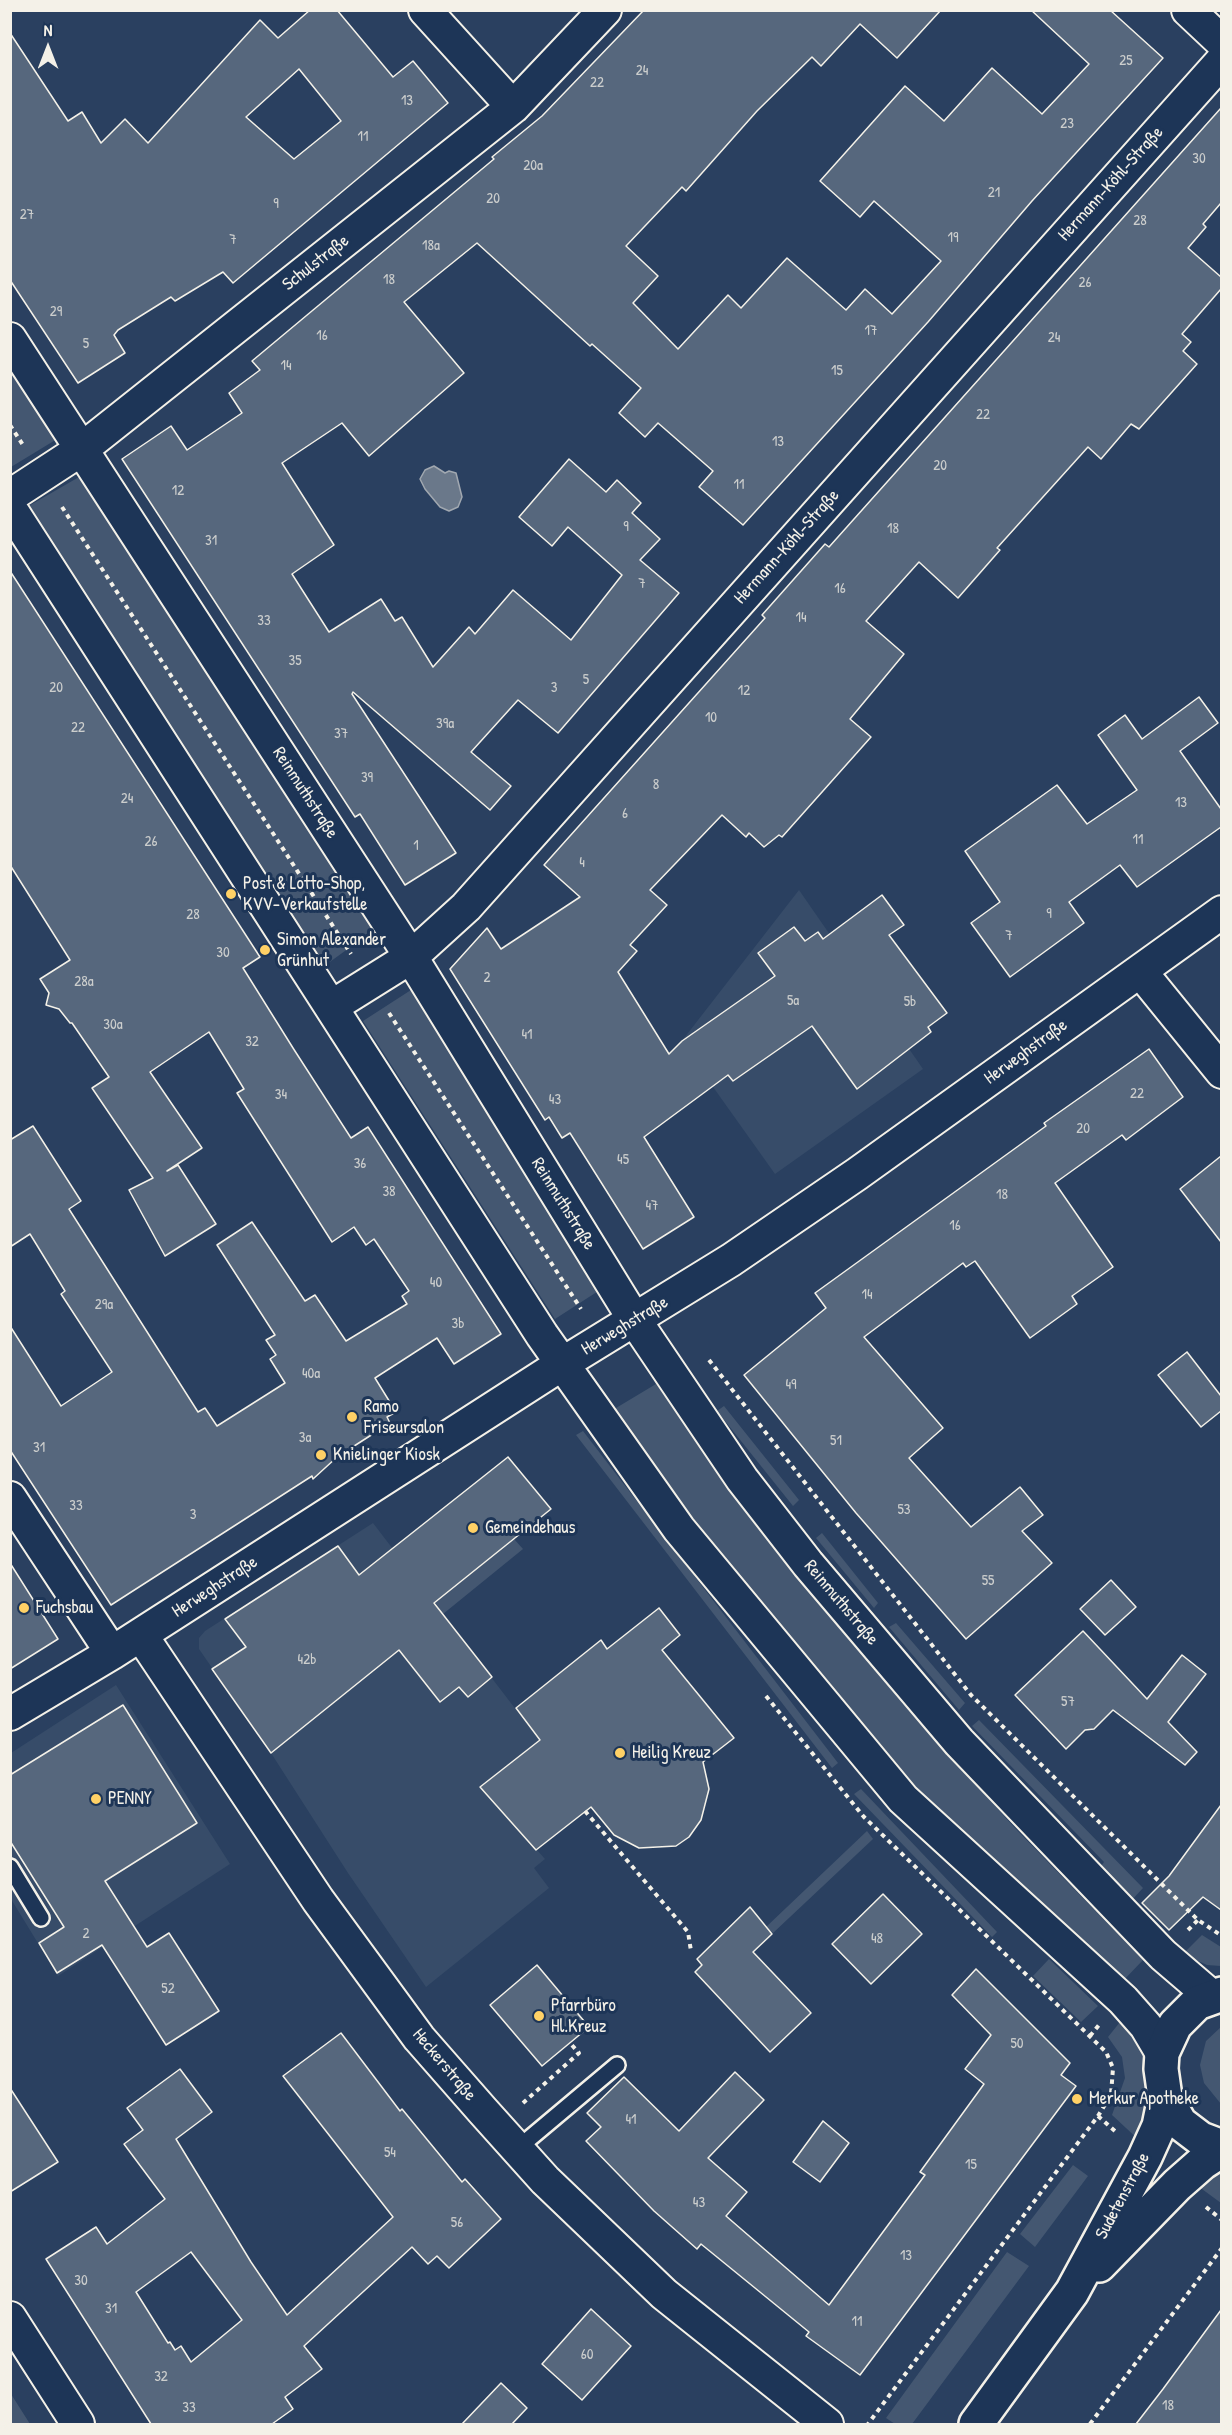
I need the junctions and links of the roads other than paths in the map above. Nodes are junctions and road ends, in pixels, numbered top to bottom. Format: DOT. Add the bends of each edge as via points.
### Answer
graph roads {
  1 [pos="425,10"];
  2 [pos="604,10"];
  3 [pos="1188,10"];
  4 [pos="1221,42"];
  5 [pos="1221,61"];
  6 [pos="513,107"];
  7 [pos="10,339"];
  8 [pos="82,449"];
  9 [pos="10,496"];
  10 [pos="10,508"];
  11 [pos="1221,912"];
  12 [pos="411,957"];
  13 [pos="1140,971"];
  14 [pos="331,1007"];
  15 [pos="1221,1072"];
  16 [pos="634,1319"];
  17 [pos="562,1364"];
  18 [pos="10,1498"];
  19 [pos="141,1635"];
  20 [pos="112,1653"];
  21 [pos="10,1714"];
  22 [pos="10,1867"];
  23 [pos="41,1918"];
  24 [pos="1216,1995"];
  25 [pos="1162,2052"];
  26 [pos="617,2065"];
  27 [pos="1166,2097"];
  28 [pos="507,2138"];
  29 [pos="1221,2149"];
  30 [pos="1072,2292"];
  31 [pos="10,2318"];
  32 [pos="78,2424"];
  33 [pos="827,2424"];
  34 [pos="976,2424"];
  1 -- 6 [label="street"];
  2 -- 6 [label="street, Schulstraße"];
  3 -- 4 [label="street"];
  5 -- 12 [label="street, Hermann-Köhl-Straße" via="466,907"];
  6 -- 8 [label="street, Schulstraße"];
  7 -- 8 [label="street, Reinmuthstraße"];
  8 -- 9 [label="street, Schulstraße"];
  8 -- 12 [label="street, Reinmuthstraße"];
  10 -- 14 [label="street"];
  11 -- 13 [label="street, Herweghstraße"];
  12 -- 14 [label="street, Hermann-Köhl-Straße"];
  12 -- 16 [label="street, Reinmuthstraße"];
  13 -- 15 [label="street"];
  13 -- 16 [label="street, Herweghstraße" via="857,1174 731,1260"];
  14 -- 17 [label="street"];
  16 -- 17 [label="street, Herweghstraße"];
  16 -- 24 [label="street, Reinmuthstraße" via="749,1488 959,1742 1163,1954"];
  17 -- 19 [label="street, Herweghstraße"];
  17 -- 25 [label="street" via="680,1529 903,1799 1123,2000"];
  18 -- 20 [label="street"];
  19 -- 20 [label="street, Herweghstraße"];
  19 -- 28 [label="street, Heckerstraße" via="318,1900 419,2038"];
  20 -- 21 [label="street, Herweghstraße"];
  22 -- 23 [label="lane"];
  24 -- 25 [label="main road" via="1185,2013"];
  25 -- 27 [label="main road"];
  26 -- 28 [label="lane"];
  27 -- 29 [label="main road" via="1191,2133"];
  27 -- 30 [label="main road, Sudetenstraße" via="1145,2157"];
  28 -- 33 [label="street, Heckerstraße" via="594,2229 664,2294"];
  29 -- 30 [label="main road, Sudetenstraße" via="1177,2185"];
  30 -- 34 [label="main road, Sudetenstraße"];
  31 -- 32 [label="street"];
}
